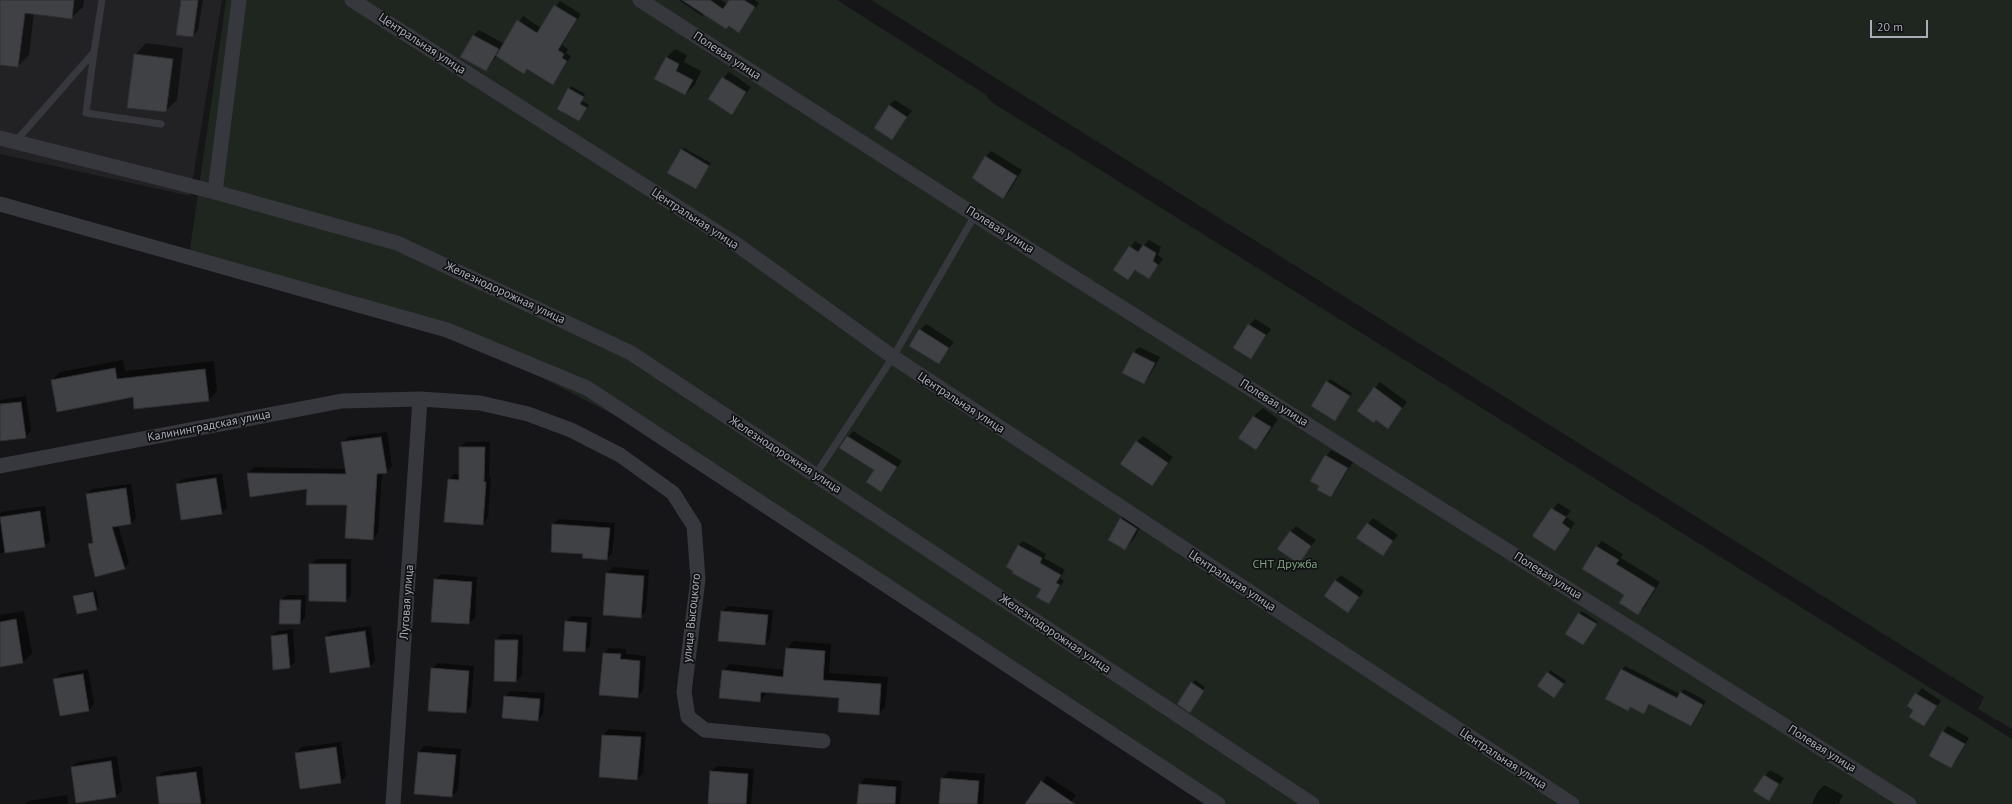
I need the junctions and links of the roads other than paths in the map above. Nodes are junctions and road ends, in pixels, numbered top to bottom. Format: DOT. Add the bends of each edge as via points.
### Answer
graph roads {
  1 [pos="102,0"];
  2 [pos="239,0"];
  3 [pos="352,0"];
  4 [pos="640,0"];
  5 [pos="94,52"];
  6 [pos="161,124"];
  7 [pos="0,138"];
  8 [pos="16,142"];
  9 [pos="215,192"];
  10 [pos="0,204"];
  11 [pos="975,215"];
  12 [pos="893,358"];
  13 [pos="420,399"];
  14 [pos="0,466"];
  15 [pos="816,474"];
  16 [pos="823,741"];
  17 [pos="393,804"];
  18 [pos="1218,804"];
  19 [pos="1312,804"];
  20 [pos="1572,804"];
  21 [pos="1908,804"];
  1 -- 5 [label="lane"];
  2 -- 9 [label="street"];
  3 -- 12 [label="street, Центральная улица" via="739,246"];
  4 -- 11 [label="street, Полевая улица"];
  5 -- 6 [label="lane" via="86,113"];
  5 -- 8 [label="lane"];
  7 -- 8 [label="street, Железнодорожная улица"];
  8 -- 9 [label="street, Железнодорожная улица"];
  9 -- 15 [label="street, Железнодорожная улица" via="397,243 520,299 631,353"];
  10 -- 18 [label="street" via="447,330 587,388"];
  11 -- 12 [label="lane"];
  11 -- 21 [label="street, Полевая улица"];
  12 -- 15 [label="lane"];
  12 -- 20 [label="street, Центральная улица"];
  13 -- 14 [label="street, Калининградская улица" via="342,401"];
  13 -- 16 [label="street, улица Высоцкого" via="480,403 528,414 571,430 620,456 672,493 694,526 698,579 684,692 688,717 705,730"];
  13 -- 17 [label="street, Луговая улица"];
  15 -- 19 [label="street, Железнодорожная улица"];
}
